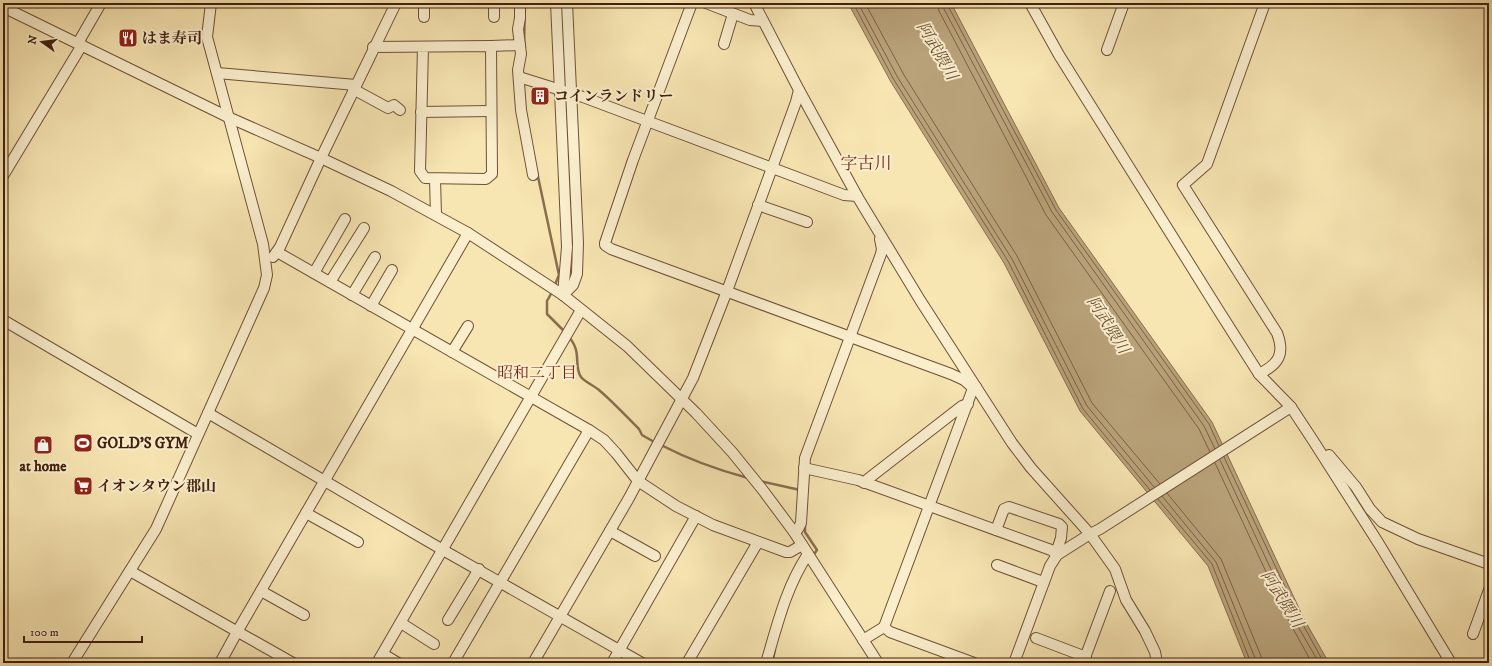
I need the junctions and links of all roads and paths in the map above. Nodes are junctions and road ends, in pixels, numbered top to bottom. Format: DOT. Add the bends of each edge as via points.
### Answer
graph roads {
  1 [pos="101,3"];
  2 [pos="211,3"];
  3 [pos="396,3"];
  4 [pos="424,3"];
  5 [pos="494,3"];
  6 [pos="520,3"];
  7 [pos="556,3"];
  8 [pos="567,3"];
  9 [pos="692,3"];
  10 [pos="706,3"];
  11 [pos="754,3"];
  12 [pos="1030,3"];
  13 [pos="1124,3"];
  14 [pos="1265,3"];
  15 [pos="3,7"];
  16 [pos="733,14"];
  17 [pos="424,17"];
  18 [pos="494,17"];
  19 [pos="763,21"];
  20 [pos="80,44"];
  21 [pos="724,44"];
  22 [pos="520,45"];
  23 [pos="491,46"];
  24 [pos="373,47"];
  25 [pos="423,47"];
  26 [pos="1107,50"];
  27 [pos="217,73"];
  28 [pos="519,77"];
  29 [pos="354,87"];
  30 [pos="560,90"];
  31 [pos="799,90"];
  32 [pos="571,94"];
  33 [pos="400,110"];
  34 [pos="491,111"];
  35 [pos="421,112"];
  36 [pos="228,117"];
  37 [pos="647,122"];
  38 [pos="321,158"];
  39 [pos="772,168"];
  40 [pos="533,175"];
  41 [pos="3,176"];
  42 [pos="435,179"];
  43 [pos="857,196"];
  44 [pos="758,205"];
  45 [pos="436,215"];
  46 [pos="345,219"];
  47 [pos="807,222"];
  48 [pos="364,228"];
  49 [pos="468,233"];
  50 [pos="881,237"];
  51 [pos="278,252"];
  52 [pos="376,257"];
  53 [pos="266,264"];
  54 [pos="392,270"];
  55 [pos="314,273"];
  56 [pos="330,282"];
  57 [pos="727,291"];
  58 [pos="352,295"];
  59 [pos="563,295"];
  60 [pos="371,306"];
  61 [pos="581,310"];
  62 [pos="3,320"];
  63 [pos="468,326"];
  64 [pos="413,330"];
  65 [pos="850,337"];
  66 [pos="452,352"];
  67 [pos="1259,374"];
  68 [pos="975,388"];
  69 [pos="531,397"];
  70 [pos="681,399"];
  71 [pos="968,404"];
  72 [pos="1287,410"];
  73 [pos="208,413"];
  74 [pos="589,430"];
  75 [pos="198,434"];
  76 [pos="1314,442"];
  77 [pos="804,468"];
  78 [pos="325,480"];
  79 [pos="638,481"];
  80 [pos="864,482"];
  81 [pos="929,505"];
  82 [pos="306,513"];
  83 [pos="696,516"];
  84 [pos="996,530"];
  85 [pos="610,531"];
  86 [pos="794,532"];
  87 [pos="1090,534"];
  88 [pos="358,542"];
  89 [pos="758,542"];
  90 [pos="802,545"];
  91 [pos="443,550"];
  92 [pos="808,554"];
  93 [pos="1056,554"];
  94 [pos="655,556"];
  95 [pos="1489,564"];
  96 [pos="997,565"];
  97 [pos="479,569"];
  98 [pos="130,571"];
  99 [pos="501,582"];
  100 [pos="1044,582"];
  101 [pos="1489,590"];
  102 [pos="261,591"];
  103 [pos="1110,591"];
  104 [pos="304,615"];
  105 [pos="560,617"];
  106 [pos="448,620"];
  107 [pos="401,623"];
  108 [pos="884,627"];
  109 [pos="237,632"];
  110 [pos="1473,634"];
  111 [pos="1036,638"];
  112 [pos="863,640"];
  113 [pos="434,644"];
  114 [pos="619,649"];
  115 [pos="383,654"];
  116 [pos="1085,660"];
  117 [pos="877,662"];
  118 [pos="72,663"];
  119 [pos="220,663"];
  120 [pos="293,663"];
  121 [pos="378,663"];
  122 [pos="398,663"];
  123 [pos="453,663"];
  124 [pos="533,663"];
  125 [pos="612,663"];
  126 [pos="642,663"];
  127 [pos="687,663"];
  128 [pos="766,663"];
  129 [pos="974,663"];
  130 [pos="1014,663"];
  131 [pos="1157,663"];
  132 [pos="1451,663"];
  1 -- 20 [label="street"];
  2 -- 27 [label="street" via="207,37"];
  3 -- 24 [label="street"];
  4 -- 17 [label="street"];
  5 -- 18 [label="street"];
  6 -- 22 [label="street"];
  7 -- 30 [label="street"];
  8 -- 32 [label="street"];
  9 -- 37 [label="street"];
  10 -- 16 [label="street"];
  11 -- 19 [label="street"];
  12 -- 67 [label="street" via="1059,54"];
  13 -- 26 [label="street"];
  14 -- 67 [label="street" via="1207,164 1184,185 1277,333 1281,344 1280,356 1272,368"];
  15 -- 20 [label="street"];
  16 -- 19 [label="street"];
  16 -- 21 [label="street"];
  19 -- 31 [label="street"];
  20 -- 36 [label="street"];
  20 -- 41 [label="street"];
  22 -- 23 [label="street"];
  22 -- 28 [label="street"];
  23 -- 25 [label="street"];
  23 -- 34 [label="street"];
  24 -- 25 [label="street"];
  24 -- 29 [label="street"];
  25 -- 35 [label="street"];
  27 -- 29 [label="street"];
  27 -- 36 [label="street"];
  28 -- 30 [label="street"];
  28 -- 40 [label="street" via="521,110"];
  29 -- 33 [label="street" via="388,108 394,105"];
  29 -- 38 [label="street"];
  30 -- 32 [label="street"];
  30 -- 59 [label="street" via="567,246"];
  31 -- 39 [label="street"];
  31 -- 43 [label="street"];
  32 -- 37 [label="street"];
  32 -- 59 [label="street" via="578,243 577,274 573,285"];
  34 -- 35 [label="street"];
  34 -- 42 [label="street" via="492,174 486,179"];
  35 -- 42 [label="street" via="420,172 425,178"];
  36 -- 38 [label="street"];
  36 -- 53 [label="street" via="263,244"];
  37 -- 39 [label="street"];
  37 -- 57 [label="street" via="605,245"];
  38 -- 45 [label="street"];
  38 -- 51 [label="street"];
  39 -- 43 [label="street" via="844,195"];
  39 -- 44 [label="street"];
  42 -- 45 [label="street"];
  43 -- 50 [label="street"];
  44 -- 47 [label="street"];
  44 -- 57 [label="street"];
  45 -- 49 [label="street"];
  46 -- 55 [label="street"];
  48 -- 56 [label="street"];
  49 -- 59 [label="street"];
  49 -- 64 [label="street"];
  50 -- 65 [label="street" via="881,254"];
  50 -- 68 [label="street"];
  51 -- 53 [label="street"];
  51 -- 55 [label="street"];
  52 -- 58 [label="street"];
  53 -- 73 [label="street" via="264,288"];
  54 -- 60 [label="street"];
  55 -- 56 [label="street"];
  56 -- 58 [label="street"];
  57 -- 65 [label="street"];
  57 -- 70 [label="street"];
  58 -- 60 [label="street"];
  59 -- 61 [label="street"];
  60 -- 64 [label="street"];
  61 -- 69 [label="street"];
  61 -- 70 [label="street" via="627,346"];
  62 -- 75 [label="street"];
  63 -- 66 [label="street"];
  64 -- 66 [label="street"];
  64 -- 78 [label="street"];
  65 -- 68 [label="street" via="951,374"];
  65 -- 77 [label="street" via="805,458"];
  66 -- 69 [label="street"];
  67 -- 72 [label="street"];
  68 -- 71 [label="street"];
  68 -- 87 [label="street" via="1031,468"];
  69 -- 74 [label="street"];
  69 -- 91 [label="street"];
  70 -- 79 [label="street"];
  70 -- 86 [label="street" via="732,452"];
  71 -- 80 [label="street"];
  71 -- 81 [label="street"];
  72 -- 76 [label="street"];
  72 -- 87 [label="street"];
  73 -- 75 [label="street"];
  73 -- 78 [label="street"];
  74 -- 79 [label="street" via="604,440"];
  74 -- 99 [label="street"];
  75 -- 98 [label="street" via="156,529"];
  76 -- 95 [label="street" via="1356,487 1382,522 1418,539"];
  76 -- 132 [label="street"];
  77 -- 80 [label="street"];
  77 -- 86 [label="street" via="801,523"];
  78 -- 82 [label="street"];
  78 -- 91 [label="street"];
  79 -- 83 [label="street"];
  79 -- 85 [label="street"];
  80 -- 81 [label="street"];
  81 -- 84 [label="street"];
  81 -- 108 [label="street"];
  82 -- 88 [label="street"];
  82 -- 102 [label="street"];
  83 -- 89 [label="street"];
  83 -- 114 [label="street"];
  84 -- 93 [label="street"];
  84 -- 93 [label="street" via="1006,507 1059,524 1062,527 1062,534"];
  85 -- 94 [label="street"];
  85 -- 105 [label="street"];
  86 -- 90 [label="street"];
  87 -- 93 [label="street"];
  87 -- 131 [label="street" via="1118,576 1126,600 1145,631"];
  89 -- 90 [label="street" via="790,552"];
  89 -- 127 [label="street"];
  90 -- 92 [label="street"];
  91 -- 97 [label="street"];
  91 -- 107 [label="street"];
  92 -- 112 [label="street"];
  92 -- 128 [label="street" via="796,573 786,598"];
  93 -- 100 [label="street"];
  96 -- 100 [label="street"];
  97 -- 99 [label="street"];
  97 -- 106 [label="street"];
  98 -- 109 [label="street"];
  98 -- 118 [label="street"];
  99 -- 105 [label="street"];
  99 -- 123 [label="street"];
  100 -- 130 [label="street"];
  101 -- 110 [label="street"];
  102 -- 104 [label="street"];
  102 -- 109 [label="street"];
  103 -- 116 [label="street"];
  105 -- 114 [label="street"];
  105 -- 124 [label="street"];
  107 -- 113 [label="street"];
  107 -- 115 [label="street"];
  108 -- 112 [label="street"];
  108 -- 129 [label="street" via="890,632"];
  109 -- 119 [label="street"];
  109 -- 120 [label="street"];
  111 -- 116 [label="street"];
  112 -- 117 [label="street"];
  114 -- 125 [label="street"];
  114 -- 126 [label="street"];
  115 -- 121 [label="street"];
  115 -- 122 [label="street"];
}
